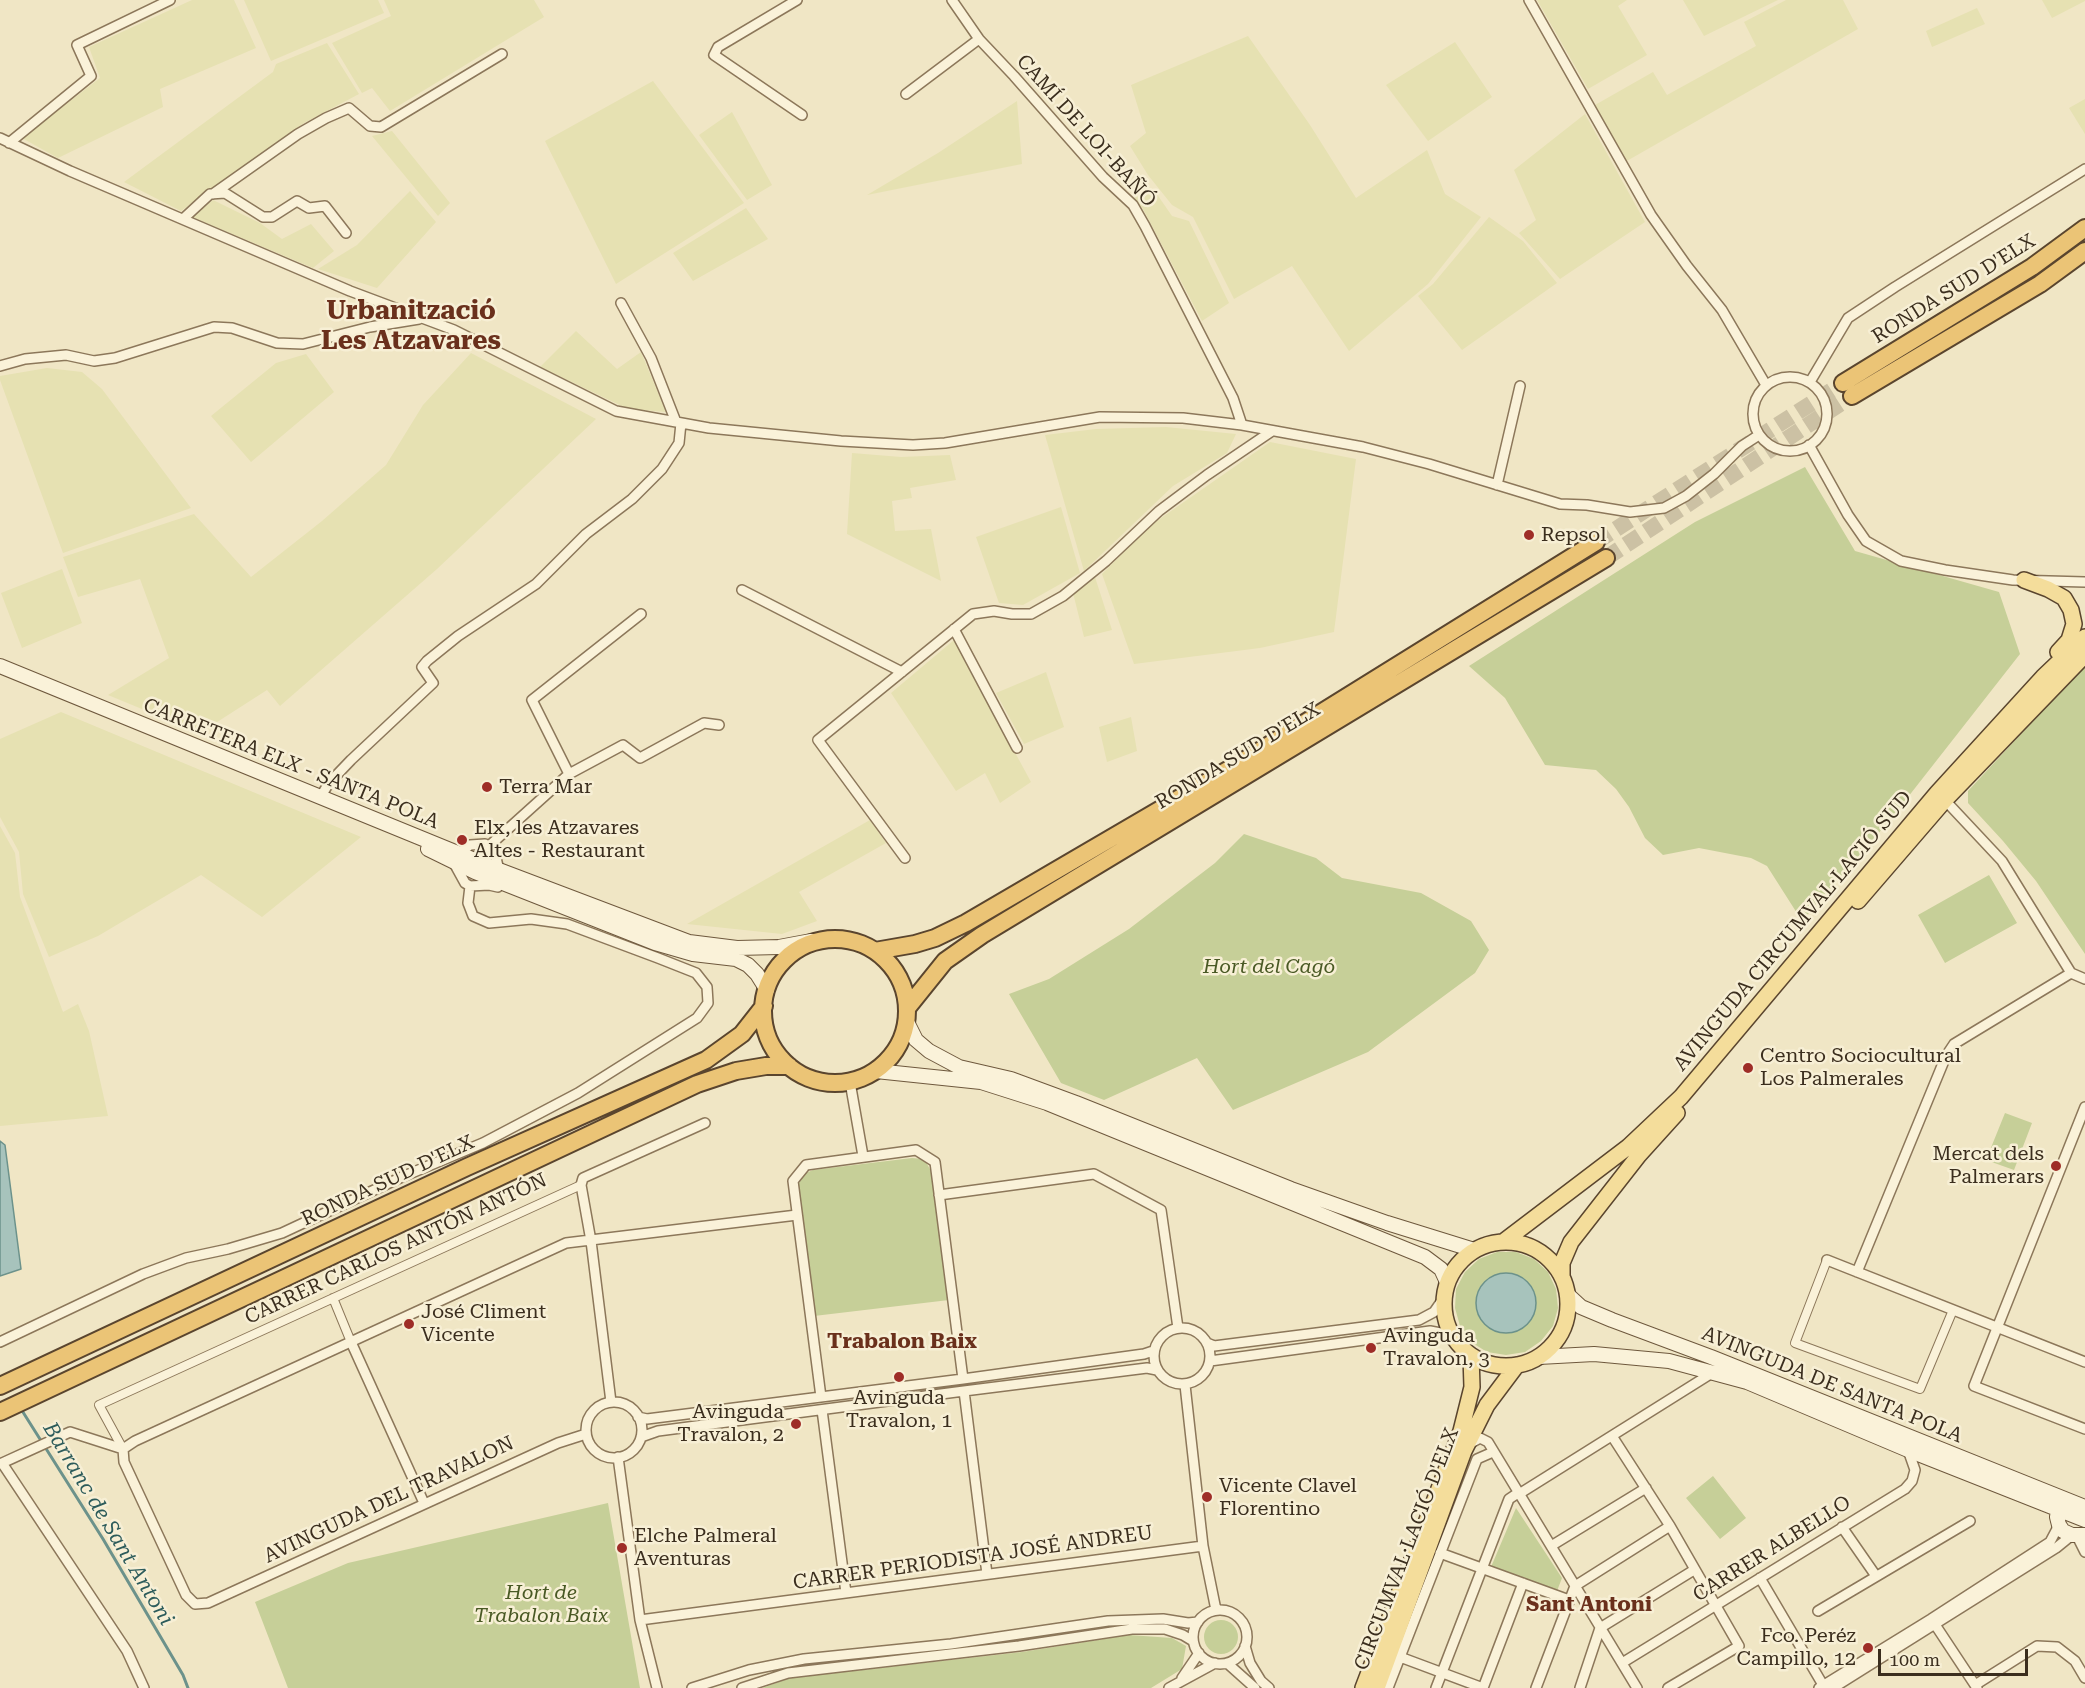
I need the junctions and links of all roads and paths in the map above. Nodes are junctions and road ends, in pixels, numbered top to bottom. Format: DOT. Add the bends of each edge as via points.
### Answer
graph roads {
  1 [pos="170,0"];
  2 [pos="797,0"];
  3 [pos="952,0"];
  4 [pos="1529,0"];
  5 [pos="979,39"];
  6 [pos="502,54"];
  7 [pos="906,94"];
  8 [pos="802,115"];
  9 [pos="4,140"];
  10 [pos="2085,169"];
  11 [pos="213,194"];
  12 [pos="183,219"];
  13 [pos="2085,228"];
  14 [pos="346,233"];
  15 [pos="2085,251"];
  16 [pos="621,303"];
  17 [pos="421,319"];
  18 [pos="0,366"];
  19 [pos="1810,382"];
  20 [pos="1766,385"];
  21 [pos="1520,386"];
  22 [pos="678,423"];
  23 [pos="1242,425"];
  24 [pos="1272,431"];
  25 [pos="1759,435"];
  26 [pos="1809,446"];
  27 [pos="1497,485"];
  28 [pos="1596,542"];
  29 [pos="1606,558"];
  30 [pos="2024,580"];
  31 [pos="2085,582"];
  32 [pos="742,590"];
  33 [pos="641,614"];
  34 [pos="954,629"];
  35 [pos="2085,637"];
  36 [pos="2083,654"];
  37 [pos="0,666"];
  38 [pos="902,672"];
  39 [pos="0,674"];
  40 [pos="2029,693"];
  41 [pos="719,725"];
  42 [pos="1017,748"];
  43 [pos="569,774"];
  44 [pos="321,796"];
  45 [pos="1941,796"];
  46 [pos="489,846"];
  47 [pos="457,858"];
  48 [pos="905,858"];
  49 [pos="499,870"];
  50 [pos="470,886"];
  51 [pos="532,895"];
  52 [pos="811,941"];
  53 [pos="875,951"];
  54 [pos="2071,973"];
  55 [pos="2085,979"];
  56 [pos="765,998"];
  57 [pos="907,1014"];
  58 [pos="789,1066"];
  59 [pos="876,1071"];
  60 [pos="850,1082"];
  61 [pos="1684,1099"];
  62 [pos="2085,1107"];
  63 [pos="705,1123"];
  64 [pos="863,1156"];
  65 [pos="581,1185"];
  66 [pos="939,1195"];
  67 [pos="797,1215"];
  68 [pos="591,1241"];
  69 [pos="1503,1242"];
  70 [pos="1474,1250"];
  71 [pos="1827,1260"];
  72 [pos="1857,1272"];
  73 [pos="1562,1277"];
  74 [pos="1447,1282"];
  75 [pos="1568,1295"];
  76 [pos="333,1298"];
  77 [pos="1443,1299"];
  78 [pos="1953,1310"];
  79 [pos="1997,1327"];
  80 [pos="1178,1328"];
  81 [pos="1451,1335"];
  82 [pos="0,1342"];
  83 [pos="351,1342"];
  84 [pos="1207,1343"];
  85 [pos="1154,1351"];
  86 [pos="1471,1356"];
  87 [pos="1539,1357"];
  88 [pos="1210,1361"];
  89 [pos="2085,1362"];
  90 [pos="1517,1365"];
  91 [pos="1157,1370"];
  92 [pos="1712,1373"];
  93 [pos="963,1379"];
  94 [pos="1185,1385"];
  95 [pos="0,1386"];
  96 [pos="964,1391"];
  97 [pos="821,1397"];
  98 [pos="611,1402"];
  99 [pos="822,1410"];
  100 [pos="0,1412"];
  101 [pos="639,1417"];
  102 [pos="2085,1429"];
  103 [pos="586,1434"];
  104 [pos="1612,1436"];
  105 [pos="641,1437"];
  106 [pos="123,1449"];
  107 [pos="1908,1450"];
  108 [pos="1464,1451"];
  109 [pos="1493,1452"];
  110 [pos="618,1457"];
  111 [pos="1,1463"];
  112 [pos="1646,1488"];
  113 [pos="1519,1494"];
  114 [pos="424,1503"];
  115 [pos="2085,1508"];
  116 [pos="2058,1510"];
  117 [pos="2085,1520"];
  118 [pos="1970,1521"];
  119 [pos="1670,1526"];
  120 [pos="2059,1526"];
  121 [pos="1842,1527"];
  122 [pos="2078,1535"];
  123 [pos="1203,1546"];
  124 [pos="1551,1546"];
  125 [pos="2085,1552"];
  126 [pos="1440,1553"];
  127 [pos="1482,1568"];
  128 [pos="1694,1570"];
  129 [pos="987,1574"];
  130 [pos="1876,1576"];
  131 [pos="1760,1578"];
  132 [pos="1523,1583"];
  133 [pos="1575,1586"];
  134 [pos="846,1593"];
  135 [pos="1569,1600"];
  136 [pos="1715,1605"];
  137 [pos="1216,1610"];
  138 [pos="1818,1611"];
  139 [pos="640,1620"];
  140 [pos="1198,1622"];
  141 [pos="1933,1622"];
  142 [pos="1600,1628"];
  143 [pos="1193,1641"];
  144 [pos="1245,1646"];
  145 [pos="1199,1653"];
  146 [pos="1400,1657"];
  147 [pos="1215,1663"];
  148 [pos="1227,1663"];
  149 [pos="1622,1663"];
  150 [pos="1442,1672"];
  151 [pos="2085,1678"];
  152 [pos="1180,1685"];
  153 [pos="1976,1686"];
  154 [pos="1823,1687"];
  155 [pos="144,1688"];
  156 [pos="657,1688"];
  157 [pos="692,1688"];
  158 [pos="742,1688"];
  159 [pos="1169,1688"];
  160 [pos="1255,1688"];
  161 [pos="1269,1688"];
  162 [pos="1364,1688"];
  163 [pos="1377,1688"];
  164 [pos="1388,1688"];
  165 [pos="1436,1688"];
  166 [pos="1483,1688"];
  167 [pos="1536,1688"];
  168 [pos="1580,1688"];
  169 [pos="1637,1688"];
  170 [pos="1668,1688"];
  171 [pos="1833,1688"];
  1 -- 9 [label="street" via="77,45 91,76"];
  2 -- 8 [label="street" via="718,47 714,55"];
  3 -- 5 [label="street, CAMÍ DE LOI-BAÑÓ"];
  4 -- 20 [label="street" via="1651,215 1722,310"];
  5 -- 7 [label="street"];
  5 -- 23 [label="street, CAMÍ DE LOI-BAÑÓ" via="1089,163 1133,205 1233,398"];
  6 -- 11 [label="street" via="381,126 370,126 349,108 326,118"];
  9 -- 12 [label="street"];
  10 -- 19 [label="street" via="1848,318"];
  11 -- 12 [label="street"];
  11 -- 14 [label="street" via="225,193 262,217 272,217 297,201 309,208 325,206"];
  12 -- 17 [label="street"];
  13 -- 15 [label="highway, RONDA SUD D'ELX" via="1848,389 2040,284"];
  16 -- 22 [label="street" via="651,358"];
  17 -- 18 [label="street" via="303,344 277,343 231,328 214,327 115,358 94,361 66,355"];
  17 -- 22 [label="street" via="454,330 616,411"];
  19 -- 20 [label="street" via="1788,376"];
  19 -- 26 [label="street" via="1819,390 1828,414 1822,432"];
  20 -- 25 [label="street" via="1752,414"];
  21 -- 27 [label="street"];
  22 -- 23 [label="street" via="777,436 913,445 1100,417 1184,418"];
  22 -- 44 [label="street" via="679,443 662,469 586,534 536,584 458,636 427,662 422,667 433,683 351,760"];
  23 -- 24 [label="street"];
  24 -- 27 [label="street" via="1363,447"];
  24 -- 34 [label="street" via="1159,511 1063,596 1031,614 973,614"];
  25 -- 26 [label="street" via="1767,443 1788,451"];
  25 -- 27 [label="street" via="1686,496 1664,508 1630,512 1560,504"];
  26 -- 30 [label="street" via="1866,541 1901,561"];
  28 -- 53 [label="highway, RONDA SUD D'ELX" via="1245,760 966,923 935,938"];
  29 -- 57 [label="highway, RONDA SUD D'ELX" via="982,935 945,961"];
  30 -- 31 [label="street"];
  30 -- 40 [label="main road" via="2064,598 2072,610 2073,624 2069,640 2042,668"];
  32 -- 38 [label="street"];
  33 -- 43 [label="street" via="532,700"];
  34 -- 38 [label="street"];
  34 -- 42 [label="street"];
  35 -- 40 [label="main road, AVINGUDA CIRCUMVAL·LACIÓ SUD"];
  36 -- 45 [label="main road, AVINGUDA CIRCUMVAL·LACIÓ SUD"];
  37 -- 44 [label="main road, CARRETERA ELX - SANTA POLA"];
  38 -- 48 [label="street" via="818,740"];
  39 -- 47 [label="main road, CARRETERA ELX - SANTA POLA" via="436,853"];
  40 -- 45 [label="main road, AVINGUDA CIRCUMVAL·LACIÓ SUD"];
  41 -- 43 [label="street" via="705,723 640,758 623,745"];
  43 -- 46 [label="street"];
  44 -- 47 [label="main road, CARRETERA ELX - SANTA POLA"];
  45 -- 54 [label="street" via="2001,861"];
  45 -- 61 [label="main road, AVINGUDA CIRCUMVAL·LACIÓ SUD" via="1753,1027"];
  46 -- 47 [label="street" via="477,843 466,847"];
  46 -- 49 [label="street"];
  47 -- 49 [label="main road, CARRETERA ELX - SANTA POLA"];
  47 -- 50 [label="street" via="460,878"];
  47 -- 51 [label="main road, CARRETERA ELX - SANTA POLA"];
  49 -- 52 [label="main road, CARRETERA ELX - SANTA POLA" via="689,942 737,948"];
  50 -- 51 [label="street" via="489,885"];
  50 -- 82 [label="street" via="468,903 473,916 489,922 531,919 567,924 696,973 707,987 708,1003 697,1018 578,1093 483,1143 282,1233 186,1258 143,1274"];
  51 -- 56 [label="main road, CARRETERA ELX - SANTA POLA" via="656,943 693,954 736,959 757,974"];
  52 -- 53 [label="highway" via="856,942"];
  52 -- 56 [label="highway" via="784,961"];
  53 -- 57 [label="highway" via="903,985"];
  54 -- 55 [label="street"];
  54 -- 72 [label="street" via="1954,1044"];
  56 -- 58 [label="highway" via="765,1029 774,1050"];
  56 -- 95 [label="highway, RONDA SUD D'ELX" via="742,1034 706,1060 467,1167"];
  57 -- 59 [label="highway" via="902,1041"];
  57 -- 70 [label="main road" via="916,1040 959,1066 1011,1079 1291,1189"];
  58 -- 60 [label="highway" via="807,1078 828,1083"];
  58 -- 100 [label="highway" via="736,1071 697,1084"];
  59 -- 60 [label="highway"];
  59 -- 74 [label="main road" via="981,1082 1047,1103 1425,1257 1441,1269"];
  60 -- 64 [label="street"];
  61 -- 69 [label="main road"];
  61 -- 73 [label="main road" via="1571,1242 1562,1263"];
  62 -- 79 [label="street"];
  63 -- 65 [label="street, CARRER CARLOS ANTÓN ANTÓN" via="583,1178"];
  64 -- 66 [label="street" via="916,1150 935,1162"];
  64 -- 67 [label="street" via="806,1165 793,1181"];
  65 -- 68 [label="street"];
  65 -- 76 [label="street, CARRER CARLOS ANTÓN ANTÓN"];
  66 -- 80 [label="street" via="1094,1174 1161,1210"];
  66 -- 93 [label="street"];
  67 -- 68 [label="street"];
  67 -- 97 [label="street"];
  68 -- 83 [label="street" via="566,1243"];
  68 -- 98 [label="street"];
  69 -- 70 [label="main road"];
  69 -- 73 [label="main road" via="1538,1251"];
  70 -- 74 [label="main road" via="1458,1264"];
  71 -- 72 [label="street"];
  71 -- 78 [label="street" via="1795,1342 1920,1389"];
  72 -- 78 [label="street"];
  73 -- 75 [label="main road"];
  74 -- 77 [label="main road"];
  75 -- 87 [label="main road" via="1563,1330"];
  75 -- 115 [label="main road, AVINGUDA DE SANTA POLA" via="1581,1307 1619,1323"];
  76 -- 83 [label="street"];
  76 -- 106 [label="street, CARRER CARLOS ANTÓN ANTÓN" via="99,1405"];
  77 -- 81 [label="main road"];
  77 -- 84 [label="street" via="1434,1312 1419,1320 1214,1346"];
  78 -- 79 [label="street"];
  79 -- 89 [label="street"];
  79 -- 102 [label="street" via="1974,1386"];
  80 -- 84 [label="street" via="1198,1333"];
  80 -- 85 [label="street" via="1163,1335"];
  81 -- 86 [label="main road"];
  81 -- 88 [label="street" via="1430,1331"];
  83 -- 106 [label="street" via="135,1440"];
  83 -- 114 [label="street"];
  84 -- 88 [label="street"];
  85 -- 91 [label="street"];
  85 -- 93 [label="street"];
  86 -- 90 [label="main road" via="1485,1363"];
  86 -- 162 [label="main road, CIRCUMVAL·LACIÓ D'ELX" via="1472,1387 1461,1431"];
  87 -- 90 [label="main road"];
  87 -- 92 [label="main road, AVINGUDA DE SANTA POLA" via="1604,1355 1669,1361"];
  88 -- 94 [label="street" via="1199,1379"];
  90 -- 108 [label="main road, CIRCUMVAL·LACIÓ D'ELX" via="1487,1405"];
  91 -- 94 [label="street" via="1167,1380"];
  91 -- 96 [label="street"];
  92 -- 104 [label="street"];
  92 -- 107 [label="main road, AVINGUDA DE SANTA POLA" via="1747,1382"];
  93 -- 97 [label="street"];
  94 -- 123 [label="street"];
  96 -- 99 [label="street"];
  96 -- 129 [label="street"];
  97 -- 101 [label="street"];
  98 -- 101 [label="street" via="628,1406"];
  98 -- 103 [label="street" via="592,1413"];
  99 -- 105 [label="street" via="658,1431"];
  99 -- 134 [label="street"];
  101 -- 105 [label="street"];
  103 -- 110 [label="street" via="600,1454"];
  103 -- 114 [label="street, AVINGUDA DEL TRAVALON"];
  104 -- 112 [label="street"];
  104 -- 113 [label="street"];
  105 -- 110 [label="street" via="631,1452"];
  106 -- 111 [label="street" via="70,1432"];
  106 -- 114 [label="street, AVINGUDA DEL TRAVALON" via="124,1462 186,1595 195,1604 207,1603"];
  107 -- 116 [label="main road, AVINGUDA DE SANTA POLA"];
  107 -- 121 [label="street, CARRER ALBELLO" via="1914,1470 1905,1489"];
  108 -- 109 [label="street" via="1471,1441 1480,1438 1488,1442"];
  108 -- 163 [label="main road, CIRCUMVAL·LACIÓ D'ELX"];
  109 -- 113 [label="street"];
  109 -- 126 [label="street" via="1476,1459"];
  110 -- 139 [label="street"];
  111 -- 155 [label="street" via="127,1651"];
  112 -- 119 [label="street"];
  112 -- 124 [label="street"];
  113 -- 124 [label="street"];
  113 -- 127 [label="street" via="1509,1499"];
  115 -- 116 [label="main road, AVINGUDA DE SANTA POLA" via="2067,1506"];
  116 -- 117 [label="main road, AVINGUDA DE SANTA POLA"];
  116 -- 120 [label="main road"];
  118 -- 130 [label="street"];
  119 -- 128 [label="street"];
  119 -- 133 [label="street"];
  120 -- 122 [label="main road" via="2062,1531"];
  120 -- 141 [label="street" via="2050,1542"];
  121 -- 130 [label="street"];
  121 -- 131 [label="street, CARRER ALBELLO"];
  122 -- 125 [label="street"];
  122 -- 141 [label="street"];
  123 -- 129 [label="street, CARRER PERIODISTA JOSÉ ANDREU"];
  123 -- 137 [label="street"];
  124 -- 133 [label="street"];
  126 -- 127 [label="street"];
  126 -- 146 [label="street"];
  127 -- 132 [label="street"];
  127 -- 150 [label="street"];
  128 -- 136 [label="street"];
  128 -- 142 [label="street"];
  129 -- 134 [label="street, CARRER PERIODISTA JOSÉ ANDREU"];
  130 -- 138 [label="street"];
  131 -- 136 [label="street, CARRER ALBELLO"];
  131 -- 154 [label="street"];
  132 -- 135 [label="street"];
  132 -- 166 [label="street"];
  133 -- 135 [label="street"];
  133 -- 142 [label="street"];
  134 -- 139 [label="street, CARRER PERIODISTA JOSÉ ANDREU"];
  135 -- 167 [label="street"];
  136 -- 149 [label="street, CARRER ALBELLO"];
  136 -- 170 [label="street" via="1739,1646"];
  137 -- 140 [label="street"];
  137 -- 144 [label="street" via="1237,1616 1244,1624"];
  139 -- 156 [label="street"];
  140 -- 143 [label="street"];
  140 -- 157 [label="street" via="1108,1621 951,1644 804,1659 749,1670"];
  141 -- 153 [label="street"];
  141 -- 154 [label="street"];
  141 -- 171 [label="street"];
  142 -- 149 [label="street"];
  142 -- 168 [label="street"];
  143 -- 145 [label="street"];
  143 -- 158 [label="street" via="1165,1629 1132,1629 788,1673"];
  144 -- 148 [label="street"];
  144 -- 161 [label="street" via="1250,1663"];
  145 -- 147 [label="street"];
  145 -- 152 [label="street"];
  146 -- 150 [label="street"];
  146 -- 164 [label="street"];
  147 -- 148 [label="street"];
  147 -- 152 [label="street"];
  148 -- 160 [label="street"];
  149 -- 169 [label="street"];
  150 -- 165 [label="street"];
  150 -- 166 [label="street"];
  151 -- 153 [label="street" via="2075,1661 2057,1647 2037,1646"];
  152 -- 159 [label="street"];
}
